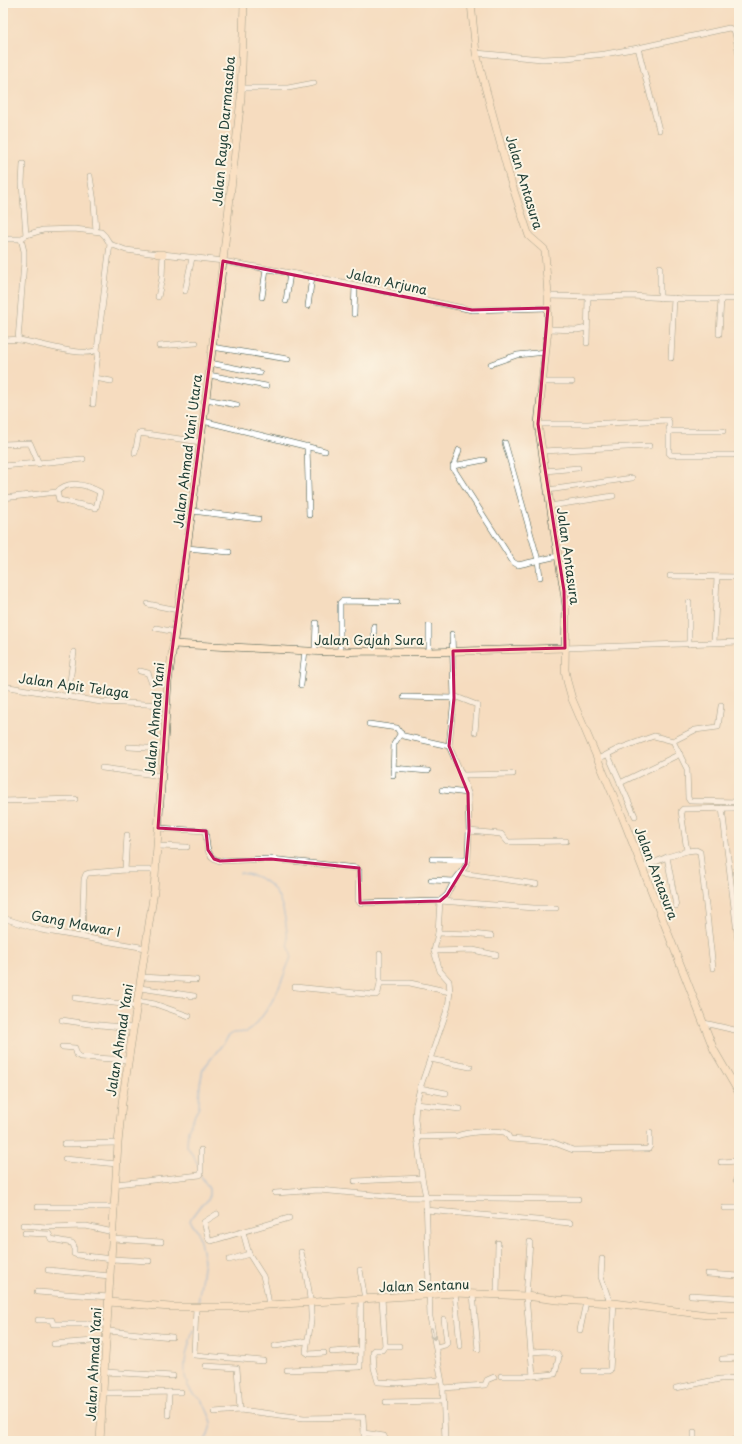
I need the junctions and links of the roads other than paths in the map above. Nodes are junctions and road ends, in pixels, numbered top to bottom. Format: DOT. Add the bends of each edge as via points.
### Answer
graph roads {
  1 [pos="244,3"];
  2 [pos="471,3"];
  3 [pos="638,48"];
  4 [pos="476,53"];
  5 [pos="739,55"];
  6 [pos="314,83"];
  7 [pos="241,88"];
  8 [pos="659,130"];
  9 [pos="23,164"];
  10 [pos="90,176"];
  11 [pos="96,231"];
  12 [pos="26,235"];
  13 [pos="3,239"];
  14 [pos="21,239"];
  15 [pos="110,244"];
  16 [pos="160,254"];
  17 [pos="192,258"];
  18 [pos="223,261"];
  19 [pos="660,267"];
  20 [pos="266,269"];
  21 [pos="290,273"];
  22 [pos="312,277"];
  23 [pos="355,285"];
  24 [pos="185,291"];
  25 [pos="548,296"];
  26 [pos="158,297"];
  27 [pos="588,297"];
  28 [pos="262,298"];
  29 [pos="660,298"];
  30 [pos="674,298"];
  31 [pos="721,299"];
  32 [pos="739,299"];
  33 [pos="286,301"];
  34 [pos="308,306"];
  35 [pos="548,308"];
  36 [pos="354,314"];
  37 [pos="587,328"];
  38 [pos="548,329"];
  39 [pos="719,334"];
  40 [pos="3,340"];
  41 [pos="18,340"];
  42 [pos="196,343"];
  43 [pos="587,343"];
  44 [pos="159,346"];
  45 [pos="212,347"];
  46 [pos="97,350"];
  47 [pos="546,352"];
  48 [pos="671,358"];
  49 [pos="288,359"];
  50 [pos="210,363"];
  51 [pos="491,364"];
  52 [pos="260,373"];
  53 [pos="209,375"];
  54 [pos="94,378"];
  55 [pos="111,381"];
  56 [pos="543,382"];
  57 [pos="572,382"];
  58 [pos="266,386"];
  59 [pos="206,399"];
  60 [pos="93,404"];
  61 [pos="237,405"];
  62 [pos="203,420"];
  63 [pos="538,424"];
  64 [pos="669,431"];
  65 [pos="723,431"];
  66 [pos="201,442"];
  67 [pos="505,443"];
  68 [pos="3,444"];
  69 [pos="307,446"];
  70 [pos="649,446"];
  71 [pos="459,450"];
  72 [pos="325,451"];
  73 [pos="542,451"];
  74 [pos="135,454"];
  75 [pos="733,455"];
  76 [pos="83,459"];
  77 [pos="484,460"];
  78 [pos="40,464"];
  79 [pos="3,466"];
  80 [pos="453,466"];
  81 [pos="578,468"];
  82 [pos="545,471"];
  83 [pos="632,478"];
  84 [pos="548,490"];
  85 [pos="57,492"];
  86 [pos="613,496"];
  87 [pos="3,498"];
  88 [pos="550,506"];
  89 [pos="192,511"];
  90 [pos="309,515"];
  91 [pos="258,519"];
  92 [pos="187,548"];
  93 [pos="229,552"];
  94 [pos="558,556"];
  95 [pos="538,560"];
  96 [pos="670,576"];
  97 [pos="540,577"];
  98 [pos="717,577"];
  99 [pos="739,578"];
  100 [pos="397,602"];
  101 [pos="689,602"];
  102 [pos="148,604"];
  103 [pos="178,610"];
  104 [pos="316,624"];
  105 [pos="374,626"];
  106 [pos="429,626"];
  107 [pos="156,628"];
  108 [pos="175,632"];
  109 [pos="452,634"];
  110 [pos="714,642"];
  111 [pos="739,642"];
  112 [pos="173,644"];
  113 [pos="689,644"];
  114 [pos="565,648"];
  115 [pos="305,651"];
  116 [pos="374,651"];
  117 [pos="453,651"];
  118 [pos="74,652"];
  119 [pos="315,652"];
  120 [pos="340,652"];
  121 [pos="429,652"];
  122 [pos="140,671"];
  123 [pos="168,682"];
  124 [pos="301,685"];
  125 [pos="3,686"];
  126 [pos="68,696"];
  127 [pos="404,696"];
  128 [pos="454,697"];
  129 [pos="166,705"];
  130 [pos="721,706"];
  131 [pos="369,724"];
  132 [pos="475,732"];
  133 [pos="401,734"];
  134 [pos="673,741"];
  135 [pos="449,746"];
  136 [pos="129,747"];
  137 [pos="163,750"];
  138 [pos="680,754"];
  139 [pos="608,755"];
  140 [pos="598,760"];
  141 [pos="102,768"];
  142 [pos="393,768"];
  143 [pos="428,771"];
  144 [pos="513,774"];
  145 [pos="393,775"];
  146 [pos="462,775"];
  147 [pos="162,776"];
  148 [pos="620,783"];
  149 [pos="442,790"];
  150 [pos="468,792"];
  151 [pos="75,799"];
  152 [pos="3,801"];
  153 [pos="739,802"];
  154 [pos="722,808"];
  155 [pos="739,808"];
  156 [pos="635,816"];
  157 [pos="158,828"];
  158 [pos="469,831"];
  159 [pos="127,835"];
  160 [pos="566,841"];
  161 [pos="157,846"];
  162 [pos="187,846"];
  163 [pos="687,851"];
  164 [pos="667,857"];
  165 [pos="432,859"];
  166 [pos="468,860"];
  167 [pos="642,868"];
  168 [pos="125,870"];
  169 [pos="156,870"];
  170 [pos="461,873"];
  171 [pos="431,880"];
  172 [pos="454,881"];
  173 [pos="536,884"];
  174 [pos="440,901"];
  175 [pos="676,906"];
  176 [pos="556,908"];
  177 [pos="3,918"];
  178 [pos="438,933"];
  179 [pos="82,936"];
  180 [pos="491,936"];
  181 [pos="738,941"];
  182 [pos="146,948"];
  183 [pos="434,951"];
  184 [pos="380,954"];
  185 [pos="496,955"];
  186 [pos="713,968"];
  187 [pos="141,977"];
  188 [pos="196,980"];
  189 [pos="380,983"];
  190 [pos="295,987"];
  191 [pos="140,988"];
  192 [pos="450,992"];
  193 [pos="194,996"];
  194 [pos="74,998"];
  195 [pos="137,1004"];
  196 [pos="189,1016"];
  197 [pos="62,1020"];
  198 [pos="704,1023"];
  199 [pos="133,1028"];
  200 [pos="739,1031"];
  201 [pos="62,1047"];
  202 [pos="430,1059"];
  203 [pos="128,1060"];
  204 [pos="470,1067"];
  205 [pos="420,1088"];
  206 [pos="446,1093"];
  207 [pos="739,1093"];
  208 [pos="416,1104"];
  209 [pos="460,1109"];
  210 [pos="650,1133"];
  211 [pos="417,1137"];
  212 [pos="118,1143"];
  213 [pos="64,1144"];
  214 [pos="201,1150"];
  215 [pos="65,1159"];
  216 [pos="739,1161"];
  217 [pos="721,1162"];
  218 [pos="117,1164"];
  219 [pos="422,1178"];
  220 [pos="355,1181"];
  221 [pos="116,1184"];
  222 [pos="275,1193"];
  223 [pos="426,1197"];
  224 [pos="578,1199"];
  225 [pos="115,1206"];
  226 [pos="38,1207"];
  227 [pos="724,1208"];
  228 [pos="739,1208"];
  229 [pos="426,1210"];
  230 [pos="217,1214"];
  231 [pos="289,1218"];
  232 [pos="570,1223"];
  233 [pos="23,1225"];
  234 [pos="243,1232"];
  235 [pos="25,1233"];
  236 [pos="113,1236"];
  237 [pos="161,1242"];
  238 [pos="530,1242"];
  239 [pos="498,1244"];
  240 [pos="301,1252"];
  241 [pos="249,1254"];
  242 [pos="112,1259"];
  243 [pos="602,1259"];
  244 [pos="230,1260"];
  245 [pos="149,1261"];
  246 [pos="48,1270"];
  247 [pos="360,1270"];
  248 [pos="707,1274"];
  249 [pos="110,1276"];
  250 [pos="739,1276"];
  251 [pos="37,1292"];
  252 [pos="455,1293"];
  253 [pos="473,1294"];
  254 [pos="429,1295"];
  255 [pos="497,1295"];
  256 [pos="692,1295"];
  257 [pos="526,1296"];
  258 [pos="382,1298"];
  259 [pos="739,1298"];
  260 [pos="363,1299"];
  261 [pos="109,1300"];
  262 [pos="586,1302"];
  263 [pos="311,1303"];
  264 [pos="612,1303"];
  265 [pos="268,1306"];
  266 [pos="196,1308"];
  267 [pos="739,1316"];
  268 [pos="444,1319"];
  269 [pos="38,1320"];
  270 [pos="108,1327"];
  271 [pos="580,1330"];
  272 [pos="172,1337"];
  273 [pos="107,1340"];
  274 [pos="307,1341"];
  275 [pos="54,1344"];
  276 [pos="275,1346"];
  277 [pos="385,1346"];
  278 [pos="399,1346"];
  279 [pos="460,1346"];
  280 [pos="436,1347"];
  281 [pos="478,1349"];
  282 [pos="360,1350"];
  283 [pos="332,1352"];
  284 [pos="531,1352"];
  285 [pos="324,1353"];
  286 [pos="739,1358"];
  287 [pos="722,1360"];
  288 [pos="263,1361"];
  289 [pos="206,1366"];
  290 [pos="287,1370"];
  291 [pos="105,1372"];
  292 [pos="584,1372"];
  293 [pos="173,1376"];
  294 [pos="501,1376"];
  295 [pos="533,1376"];
  296 [pos="494,1377"];
  297 [pos="739,1378"];
  298 [pos="441,1380"];
  299 [pos="443,1388"];
  300 [pos="676,1388"];
  301 [pos="168,1392"];
  302 [pos="181,1392"];
  303 [pos="103,1393"];
  304 [pos="444,1401"];
  305 [pos="386,1402"];
  306 [pos="240,1410"];
  307 [pos="214,1412"];
  308 [pos="168,1415"];
  309 [pos="694,1432"];
  310 [pos="364,1433"];
  311 [pos="100,1440"];
  312 [pos="739,1440"];
  313 [pos="113,1441"];
  314 [pos="364,1441"];
  315 [pos="386,1441"];
  316 [pos="445,1441"];
  317 [pos="694,1441"];
  318 [pos="731,1441"];
  1 -- 7 [label="main road, Jalan Raya Darmasaba"];
  2 -- 4 [label="main road, Jalan Antasura"];
  3 -- 4 [label="street" via="605,54 542,59"];
  3 -- 5 [label="street" via="729,28 734,30"];
  3 -- 8 [label="street"];
  4 -- 25 [label="main road, Jalan Antasura" via="510,179 529,236 545,252"];
  6 -- 7 [label="street" via="284,88"];
  7 -- 18 [label="main road, Jalan Raya Darmasaba"];
  9 -- 12 [label="street"];
  10 -- 11 [label="street"];
  11 -- 12 [label="street" via="43,230"];
  11 -- 15 [label="street" via="104,234"];
  12 -- 14 [label="street"];
  13 -- 14 [label="street"];
  14 -- 41 [label="street" via="24,262"];
  15 -- 16 [label="street, Jalan Arjuna" via="126,250"];
  15 -- 46 [label="street"];
  16 -- 17 [label="street, Jalan Arjuna"];
  16 -- 26 [label="street" via="162,278"];
  17 -- 18 [label="street, Jalan Arjuna"];
  17 -- 24 [label="street"];
  18 -- 20 [label="street, Jalan Arjuna"];
  18 -- 45 [label="main road, Jalan Ahmad Yani Utara"];
  19 -- 29 [label="street"];
  20 -- 21 [label="street, Jalan Arjuna"];
  20 -- 28 [label="street"];
  21 -- 22 [label="street, Jalan Arjuna"];
  21 -- 33 [label="street"];
  22 -- 23 [label="street, Jalan Arjuna"];
  22 -- 34 [label="street"];
  23 -- 35 [label="street, Jalan Arjuna" via="472,310"];
  23 -- 36 [label="street"];
  25 -- 27 [label="street"];
  25 -- 35 [label="main road, Jalan Antasura"];
  27 -- 29 [label="street"];
  27 -- 37 [label="street"];
  29 -- 30 [label="street"];
  30 -- 31 [label="street"];
  30 -- 48 [label="street"];
  31 -- 32 [label="street"];
  31 -- 39 [label="street"];
  35 -- 38 [label="main road, Jalan Antasura"];
  37 -- 38 [label="street"];
  37 -- 43 [label="street"];
  38 -- 47 [label="main road, Jalan Antasura"];
  40 -- 41 [label="street"];
  41 -- 46 [label="street" via="69,350"];
  42 -- 44 [label="street"];
  45 -- 49 [label="street"];
  45 -- 50 [label="main road, Jalan Ahmad Yani Utara"];
  46 -- 54 [label="street"];
  47 -- 51 [label="street" via="517,355"];
  47 -- 56 [label="main road, Jalan Antasura"];
  50 -- 52 [label="street"];
  50 -- 53 [label="main road, Jalan Ahmad Yani Utara"];
  53 -- 58 [label="street"];
  53 -- 59 [label="main road, Jalan Ahmad Yani Utara"];
  54 -- 55 [label="street"];
  54 -- 60 [label="street"];
  56 -- 57 [label="street"];
  56 -- 63 [label="main road, Jalan Antasura"];
  59 -- 61 [label="street"];
  59 -- 62 [label="main road, Jalan Ahmad Yani Utara"];
  62 -- 66 [label="main road, Jalan Ahmad Yani Utara"];
  62 -- 69 [label="street"];
  63 -- 64 [label="street" via="665,420 670,422"];
  63 -- 73 [label="main road, Jalan Antasura"];
  64 -- 65 [label="street"];
  64 -- 75 [label="street" via="671,455"];
  66 -- 74 [label="street" via="139,433"];
  66 -- 89 [label="main road, Jalan Ahmad Yani Utara"];
  67 -- 95 [label="street"];
  68 -- 78 [label="street" via="30,443"];
  69 -- 72 [label="street"];
  69 -- 90 [label="street"];
  70 -- 73 [label="street"];
  71 -- 80 [label="street"];
  73 -- 82 [label="main road, Jalan Antasura"];
  76 -- 78 [label="street"];
  77 -- 80 [label="street"];
  78 -- 79 [label="street"];
  80 -- 95 [label="street" via="513,562 518,565"];
  81 -- 82 [label="street"];
  82 -- 84 [label="main road, Jalan Antasura"];
  83 -- 84 [label="street"];
  84 -- 88 [label="main road, Jalan Antasura"];
  85 -- 85 [label="street" via="61,487 79,484 100,492 96,508 59,500"];
  85 -- 87 [label="street"];
  86 -- 88 [label="street"];
  88 -- 94 [label="main road, Jalan Antasura"];
  89 -- 91 [label="street"];
  89 -- 92 [label="main road, Jalan Ahmad Yani Utara"];
  92 -- 93 [label="street"];
  92 -- 103 [label="main road, Jalan Ahmad Yani Utara"];
  94 -- 95 [label="street"];
  94 -- 114 [label="main road, Jalan Antasura" via="566,606"];
  95 -- 97 [label="street"];
  96 -- 98 [label="street"];
  98 -- 99 [label="street"];
  98 -- 110 [label="street"];
  100 -- 120 [label="street" via="342,601"];
  101 -- 113 [label="street"];
  102 -- 103 [label="street"];
  103 -- 108 [label="main road, Jalan Ahmad Yani Utara"];
  104 -- 119 [label="street"];
  105 -- 116 [label="street"];
  106 -- 121 [label="street"];
  107 -- 108 [label="street"];
  108 -- 112 [label="main road, Jalan Ahmad Yani Utara"];
  109 -- 117 [label="street"];
  110 -- 111 [label="street"];
  110 -- 113 [label="street"];
  112 -- 115 [label="main road, Jalan Gajah Sura"];
  112 -- 123 [label="main road, Jalan Ahmad Yani"];
  113 -- 114 [label="street"];
  114 -- 117 [label="main road, Jalan Gajah Sura"];
  114 -- 140 [label="main road, Jalan Antasura" via="568,688"];
  115 -- 119 [label="main road, Jalan Gajah Sura"];
  115 -- 124 [label="street"];
  116 -- 120 [label="main road, Jalan Gajah Sura"];
  116 -- 121 [label="main road, Jalan Gajah Sura"];
  117 -- 121 [label="main road, Jalan Gajah Sura"];
  117 -- 128 [label="street"];
  118 -- 126 [label="street"];
  119 -- 120 [label="main road, Jalan Gajah Sura"];
  122 -- 123 [label="street" via="148,673 150,681"];
  123 -- 129 [label="main road, Jalan Ahmad Yani"];
  125 -- 126 [label="street, Jalan Apit Telaga"];
  126 -- 129 [label="street, Jalan Apit Telaga" via="101,702"];
  127 -- 128 [label="street"];
  128 -- 132 [label="street" via="477,705"];
  128 -- 135 [label="street"];
  129 -- 137 [label="main road, Jalan Ahmad Yani"];
  130 -- 134 [label="street" via="718,727 695,730"];
  131 -- 133 [label="street" via="397,728"];
  133 -- 135 [label="street"];
  133 -- 142 [label="street" via="394,744"];
  134 -- 138 [label="street"];
  134 -- 139 [label="street" via="654,736"];
  135 -- 146 [label="street"];
  136 -- 137 [label="street"];
  137 -- 147 [label="main road, Jalan Ahmad Yani"];
  138 -- 148 [label="street"];
  138 -- 153 [label="street" via="687,769 690,801"];
  139 -- 140 [label="street"];
  139 -- 148 [label="street"];
  140 -- 167 [label="main road, Jalan Antasura"];
  141 -- 147 [label="street"];
  142 -- 143 [label="street"];
  142 -- 145 [label="street"];
  144 -- 146 [label="street"];
  146 -- 150 [label="street"];
  147 -- 157 [label="main road, Jalan Ahmad Yani"];
  148 -- 156 [label="street"];
  149 -- 150 [label="street"];
  150 -- 158 [label="street"];
  151 -- 152 [label="street"];
  154 -- 155 [label="street"];
  154 -- 163 [label="street" via="681,811"];
  154 -- 181 [label="street"];
  157 -- 161 [label="main road, Jalan Ahmad Yani"];
  157 -- 174 [label="street" via="205,831 208,850 214,859 220,861 271,859 357,868 360,903"];
  158 -- 160 [label="street" via="503,835 508,842"];
  158 -- 166 [label="street"];
  159 -- 168 [label="street"];
  161 -- 162 [label="street"];
  161 -- 169 [label="main road, Jalan Ahmad Yani"];
  163 -- 164 [label="street"];
  163 -- 186 [label="street" via="700,852"];
  164 -- 167 [label="street"];
  164 -- 175 [label="street"];
  165 -- 166 [label="street"];
  166 -- 170 [label="street"];
  167 -- 198 [label="main road, Jalan Antasura"];
  168 -- 169 [label="street"];
  168 -- 179 [label="street" via="89,873 84,876"];
  169 -- 182 [label="main road, Jalan Ahmad Yani"];
  170 -- 172 [label="street"];
  170 -- 173 [label="street"];
  171 -- 172 [label="street"];
  172 -- 174 [label="street" via="447,895"];
  174 -- 176 [label="street"];
  174 -- 178 [label="street"];
  177 -- 179 [label="street, Gang Mawar I" via="41,930"];
  178 -- 180 [label="street"];
  178 -- 183 [label="street"];
  179 -- 182 [label="street, Gang Mawar I"];
  182 -- 187 [label="main road, Jalan Ahmad Yani"];
  183 -- 185 [label="street" via="473,950"];
  183 -- 192 [label="street" via="440,971 449,981"];
  184 -- 189 [label="street"];
  187 -- 188 [label="street"];
  187 -- 191 [label="main road, Jalan Ahmad Yani"];
  189 -- 190 [label="street" via="376,995"];
  189 -- 192 [label="street" via="410,983"];
  191 -- 193 [label="street"];
  191 -- 195 [label="main road, Jalan Ahmad Yani"];
  192 -- 202 [label="street" via="448,1007"];
  194 -- 195 [label="street"];
  195 -- 196 [label="street" via="155,1004"];
  195 -- 199 [label="main road, Jalan Ahmad Yani"];
  197 -- 199 [label="street"];
  198 -- 200 [label="street"];
  198 -- 207 [label="main road, Jalan Antasura" via="718,1059"];
  199 -- 203 [label="main road, Jalan Ahmad Yani"];
  201 -- 203 [label="street" via="75,1048 80,1057"];
  202 -- 204 [label="street"];
  202 -- 205 [label="street"];
  203 -- 212 [label="main road, Jalan Ahmad Yani"];
  205 -- 206 [label="street"];
  205 -- 208 [label="street"];
  208 -- 209 [label="street"];
  208 -- 211 [label="street"];
  210 -- 211 [label="street" via="648,1149 573,1150 552,1142 510,1139 508,1134 503,1132"];
  211 -- 219 [label="street"];
  212 -- 213 [label="street"];
  212 -- 218 [label="main road, Jalan Ahmad Yani"];
  214 -- 221 [label="street" via="200,1175"];
  215 -- 218 [label="street"];
  216 -- 217 [label="street"];
  218 -- 221 [label="main road, Jalan Ahmad Yani"];
  219 -- 220 [label="street"];
  219 -- 223 [label="street"];
  221 -- 225 [label="main road, Jalan Ahmad Yani"];
  222 -- 223 [label="street" via="319,1190 373,1196"];
  223 -- 224 [label="street"];
  223 -- 229 [label="street"];
  225 -- 226 [label="street"];
  225 -- 236 [label="main road, Jalan Ahmad Yani"];
  227 -- 228 [label="street"];
  229 -- 232 [label="street"];
  229 -- 254 [label="street"];
  230 -- 234 [label="street" via="204,1222 209,1240 214,1242"];
  231 -- 234 [label="street"];
  233 -- 236 [label="street" via="86,1226"];
  234 -- 241 [label="street"];
  235 -- 242 [label="street" via="49,1234 52,1240 72,1243 74,1254 77,1255"];
  236 -- 237 [label="street"];
  236 -- 242 [label="main road, Jalan Ahmad Yani"];
  238 -- 257 [label="street"];
  239 -- 255 [label="street"];
  240 -- 263 [label="street"];
  241 -- 244 [label="street"];
  241 -- 265 [label="street" via="263,1276"];
  242 -- 245 [label="street"];
  242 -- 249 [label="main road, Jalan Ahmad Yani"];
  243 -- 264 [label="street" via="601,1277"];
  246 -- 249 [label="street"];
  247 -- 260 [label="street"];
  248 -- 250 [label="street"];
  249 -- 261 [label="main road, Jalan Ahmad Yani"];
  251 -- 261 [label="street"];
  252 -- 253 [label="main road, Jalan Sentanu"];
  252 -- 254 [label="main road, Jalan Sentanu"];
  252 -- 279 [label="street"];
  253 -- 255 [label="main road, Jalan Sentanu"];
  253 -- 281 [label="street"];
  254 -- 258 [label="main road, Jalan Sentanu"];
  254 -- 280 [label="street, one-way"];
  255 -- 257 [label="main road, Jalan Sentanu"];
  256 -- 259 [label="street"];
  257 -- 262 [label="main road, Jalan Sentanu"];
  257 -- 284 [label="street"];
  258 -- 260 [label="main road, Jalan Sentanu"];
  258 -- 277 [label="street"];
  260 -- 263 [label="main road, Jalan Sentanu"];
  260 -- 282 [label="street"];
  261 -- 266 [label="main road, Jalan Sentanu"];
  261 -- 270 [label="main road, Jalan Ahmad Yani"];
  262 -- 264 [label="main road, Jalan Sentanu"];
  262 -- 271 [label="street"];
  263 -- 265 [label="main road, Jalan Sentanu"];
  263 -- 274 [label="street"];
  264 -- 267 [label="main road, Jalan Sentanu" via="707,1315"];
  264 -- 292 [label="street" via="610,1370"];
  265 -- 266 [label="main road, Jalan Sentanu"];
  266 -- 288 [label="street" via="194,1356"];
  268 -- 280 [label="street" via="447,1343"];
  269 -- 270 [label="street" via="52,1320 56,1324"];
  270 -- 272 [label="street"];
  270 -- 273 [label="main road, Jalan Ahmad Yani"];
  273 -- 275 [label="street"];
  273 -- 291 [label="main road, Jalan Ahmad Yani"];
  274 -- 276 [label="street"];
  274 -- 285 [label="street" via="307,1354"];
  277 -- 278 [label="street"];
  277 -- 298 [label="street" via="382,1350 373,1352 378,1382"];
  280 -- 298 [label="street"];
  282 -- 283 [label="street"];
  282 -- 290 [label="street" via="358,1368"];
  284 -- 295 [label="street"];
  284 -- 295 [label="street" via="551,1352 558,1356 555,1374"];
  286 -- 287 [label="street"];
  289 -- 306 [label="street" via="237,1368"];
  291 -- 293 [label="street"];
  291 -- 303 [label="main road, Jalan Ahmad Yani"];
  294 -- 295 [label="street"];
  296 -- 299 [label="street" via="487,1380 485,1386"];
  297 -- 300 [label="street"];
  298 -- 299 [label="street"];
  299 -- 304 [label="street"];
  301 -- 302 [label="street"];
  301 -- 303 [label="street"];
  301 -- 308 [label="street"];
  303 -- 311 [label="main road, Jalan Ahmad Yani"];
  304 -- 305 [label="street"];
  304 -- 316 [label="street"];
  306 -- 307 [label="street"];
  306 -- 310 [label="street" via="304,1418 362,1417"];
  309 -- 317 [label="street"];
  310 -- 314 [label="street"];
  310 -- 315 [label="street" via="384,1436"];
  311 -- 313 [label="street"];
  312 -- 318 [label="street"];
}
